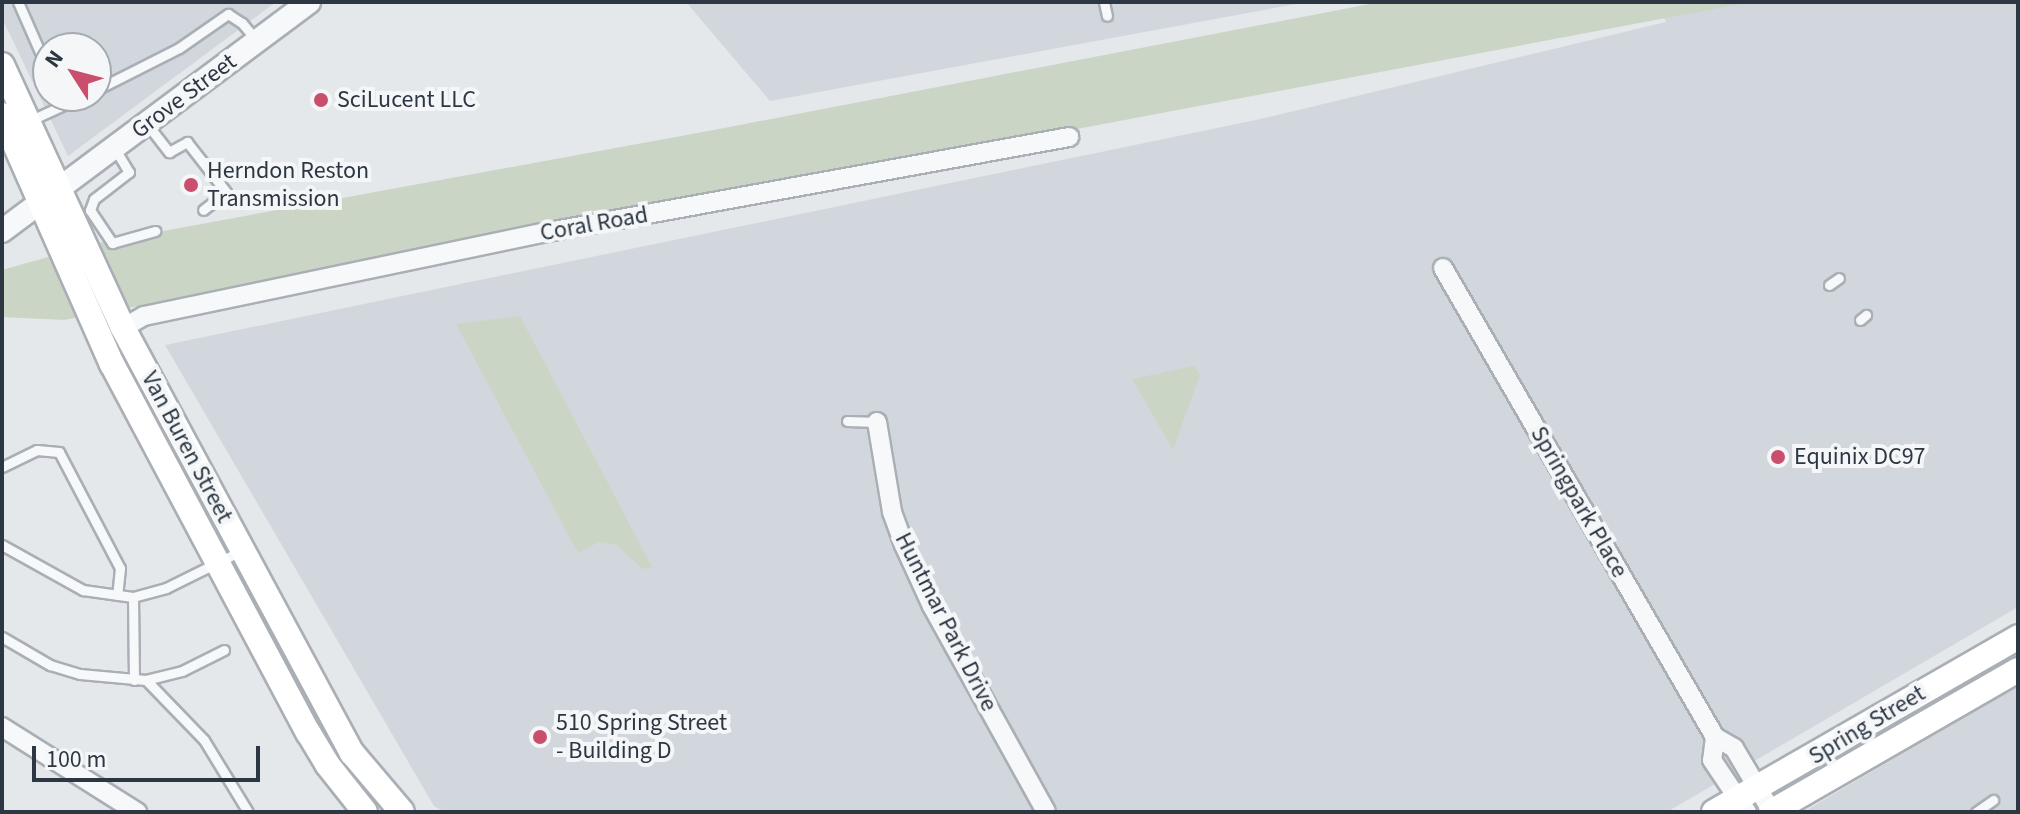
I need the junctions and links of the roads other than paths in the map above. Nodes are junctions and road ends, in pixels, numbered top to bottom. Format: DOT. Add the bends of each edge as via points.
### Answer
graph roads {
  1 [pos="18,2"];
  2 [pos="309,2"];
  3 [pos="1104,2"];
  4 [pos="1107,16"];
  5 [pos="32,34"];
  6 [pos="257,41"];
  7 [pos="2,65"];
  8 [pos="112,82"];
  9 [pos="48,112"];
  10 [pos="2,115"];
  11 [pos="29,121"];
  12 [pos="147,124"];
  13 [pos="1069,137"];
  14 [pos="114,148"];
  15 [pos="50,197"];
  16 [pos="203,210"];
  17 [pos="2,231"];
  18 [pos="155,231"];
  19 [pos="90,234"];
  20 [pos="1443,268"];
  21 [pos="1839,278"];
  22 [pos="1829,285"];
  23 [pos="123,328"];
  24 [pos="847,421"];
  25 [pos="877,422"];
  26 [pos="2,467"];
  27 [pos="2,545"];
  28 [pos="243,550"];
  29 [pos="219,563"];
  30 [pos="117,595"];
  31 [pos="133,597"];
  32 [pos="2,637"];
  33 [pos="2018,637"];
  34 [pos="224,650"];
  35 [pos="2018,670"];
  36 [pos="134,680"];
  37 [pos="146,680"];
  38 [pos="2,727"];
  39 [pos="1748,799"];
  40 [pos="1993,800"];
  41 [pos="137,812"];
  42 [pos="248,812"];
  43 [pos="365,812"];
  44 [pos="402,812"];
  45 [pos="1046,812"];
  46 [pos="1714,812"];
  47 [pos="1772,812"];
  48 [pos="1976,812"];
  1 -- 5 [label="lane"];
  2 -- 6 [label="street, Grove Street"];
  3 -- 4 [label="lane"];
  6 -- 8 [label="lane" via="228,14 179,48"];
  6 -- 12 [label="street, Grove Street"];
  7 -- 11 [label="main road, Van Buren Street"];
  9 -- 11 [label="lane"];
  10 -- 15 [label="main road, Van Buren Street"];
  11 -- 15 [label="main road, Van Buren Street"];
  12 -- 14 [label="street, Grove Street"];
  12 -- 16 [label="lane" via="169,152 187,142 226,192"];
  13 -- 23 [label="street, Coral Road" via="521,237 144,316"];
  14 -- 15 [label="street, Grove Street"];
  14 -- 19 [label="lane" via="129,172 94,199"];
  15 -- 17 [label="street, Grove Street"];
  15 -- 19 [label="main road, Van Buren Street"];
  15 -- 29 [label="main road, Van Buren Street" via="112,364"];
  18 -- 19 [label="lane" via="112,243"];
  19 -- 23 [label="main road, Van Buren Street"];
  20 -- 39 [label="street, Springpark Place" via="1715,737 1734,748"];
  21 -- 22 [label="lane"];
  23 -- 28 [label="main road, Van Buren Street"];
  24 -- 25 [label="lane"];
  25 -- 45 [label="street, Huntmar Park Drive" via="892,512 904,545"];
  26 -- 30 [label="lane" via="37,450 59,452 120,568"];
  27 -- 30 [label="lane" via="83,590"];
  28 -- 29 [label="lane"];
  28 -- 44 [label="main road, Van Buren Street" via="352,753"];
  29 -- 31 [label="lane"];
  29 -- 43 [label="main road, Van Buren Street" via="320,753"];
  30 -- 31 [label="lane"];
  31 -- 36 [label="lane"];
  32 -- 36 [label="lane" via="50,665"];
  33 -- 39 [label="main road, Spring Street"];
  34 -- 37 [label="lane" via="182,671"];
  35 -- 47 [label="main road, Spring Street"];
  36 -- 37 [label="lane"];
  37 -- 42 [label="lane" via="204,740"];
  38 -- 41 [label="street"];
  39 -- 46 [label="main road, Spring Street"];
  39 -- 47 [label="street, Springpark Place"];
  40 -- 48 [label="lane"];
}
